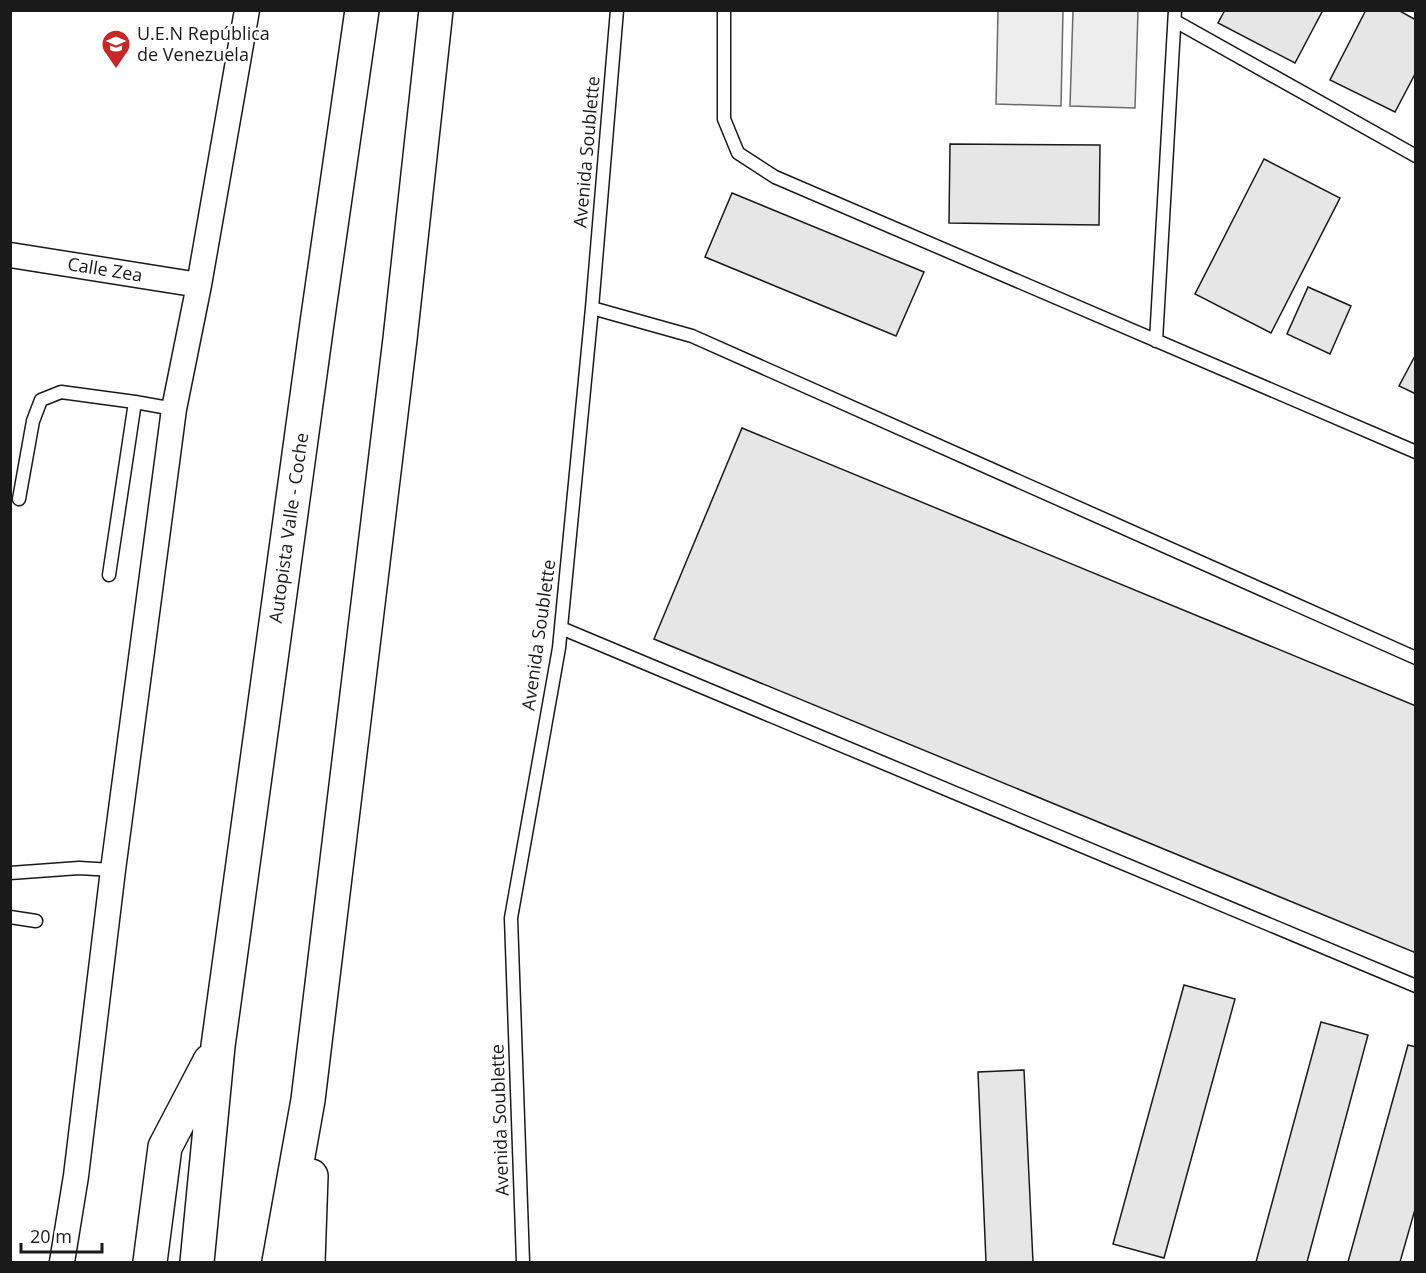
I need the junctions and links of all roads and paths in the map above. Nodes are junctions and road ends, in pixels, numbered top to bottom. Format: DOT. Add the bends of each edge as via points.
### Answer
graph roads {
  1 [pos="247,10"];
  2 [pos="362,10"];
  3 [pos="436,10"];
  4 [pos="617,10"];
  5 [pos="724,10"];
  6 [pos="1175,16"];
  7 [pos="1416,156"];
  8 [pos="10,255"];
  9 [pos="199,285"];
  10 [pos="592,308"];
  11 [pos="1156,341"];
  12 [pos="135,402"];
  13 [pos="174,409"];
  14 [pos="1416,452"];
  15 [pos="19,500"];
  16 [pos="109,575"];
  17 [pos="561,628"];
  18 [pos="1416,658"];
  19 [pos="113,870"];
  20 [pos="10,873"];
  21 [pos="10,917"];
  22 [pos="36,921"];
  23 [pos="1416,986"];
  24 [pos="316,1027"];
  25 [pos="218,1046"];
  26 [pos="62,1263"];
  27 [pos="150,1263"];
  28 [pos="197,1263"];
  29 [pos="279,1263"];
  30 [pos="308,1263"];
  31 [pos="523,1263"];
  1 -- 9 [label="street"];
  2 -- 25 [label="highway, Autopista Valle - Coche"];
  3 -- 24 [label="highway"];
  4 -- 10 [label="lane, Avenida Soublette"];
  5 -- 11 [label="lane" via="724,119 738,153 775,177"];
  6 -- 7 [label="lane"];
  6 -- 11 [label="lane"];
  8 -- 9 [label="street, Calle Zea"];
  9 -- 13 [label="street"];
  10 -- 17 [label="lane, Avenida Soublette"];
  10 -- 18 [label="lane" via="692,336"];
  11 -- 14 [label="lane"];
  12 -- 13 [label="lane"];
  12 -- 15 [label="lane" via="61,392 41,400 33,421"];
  12 -- 16 [label="lane"];
  13 -- 19 [label="street"];
  17 -- 23 [label="lane"];
  17 -- 31 [label="lane, Avenida Soublette" via="511,918"];
  19 -- 20 [label="lane"];
  19 -- 26 [label="street"];
  21 -- 22 [label="lane"];
  24 -- 29 [label="highway" via="308,1100"];
  24 -- 30 [label="highway"];
  25 -- 27 [label="highway" via="165,1148"];
  25 -- 28 [label="highway, Autopista Valle - Coche"];
}
